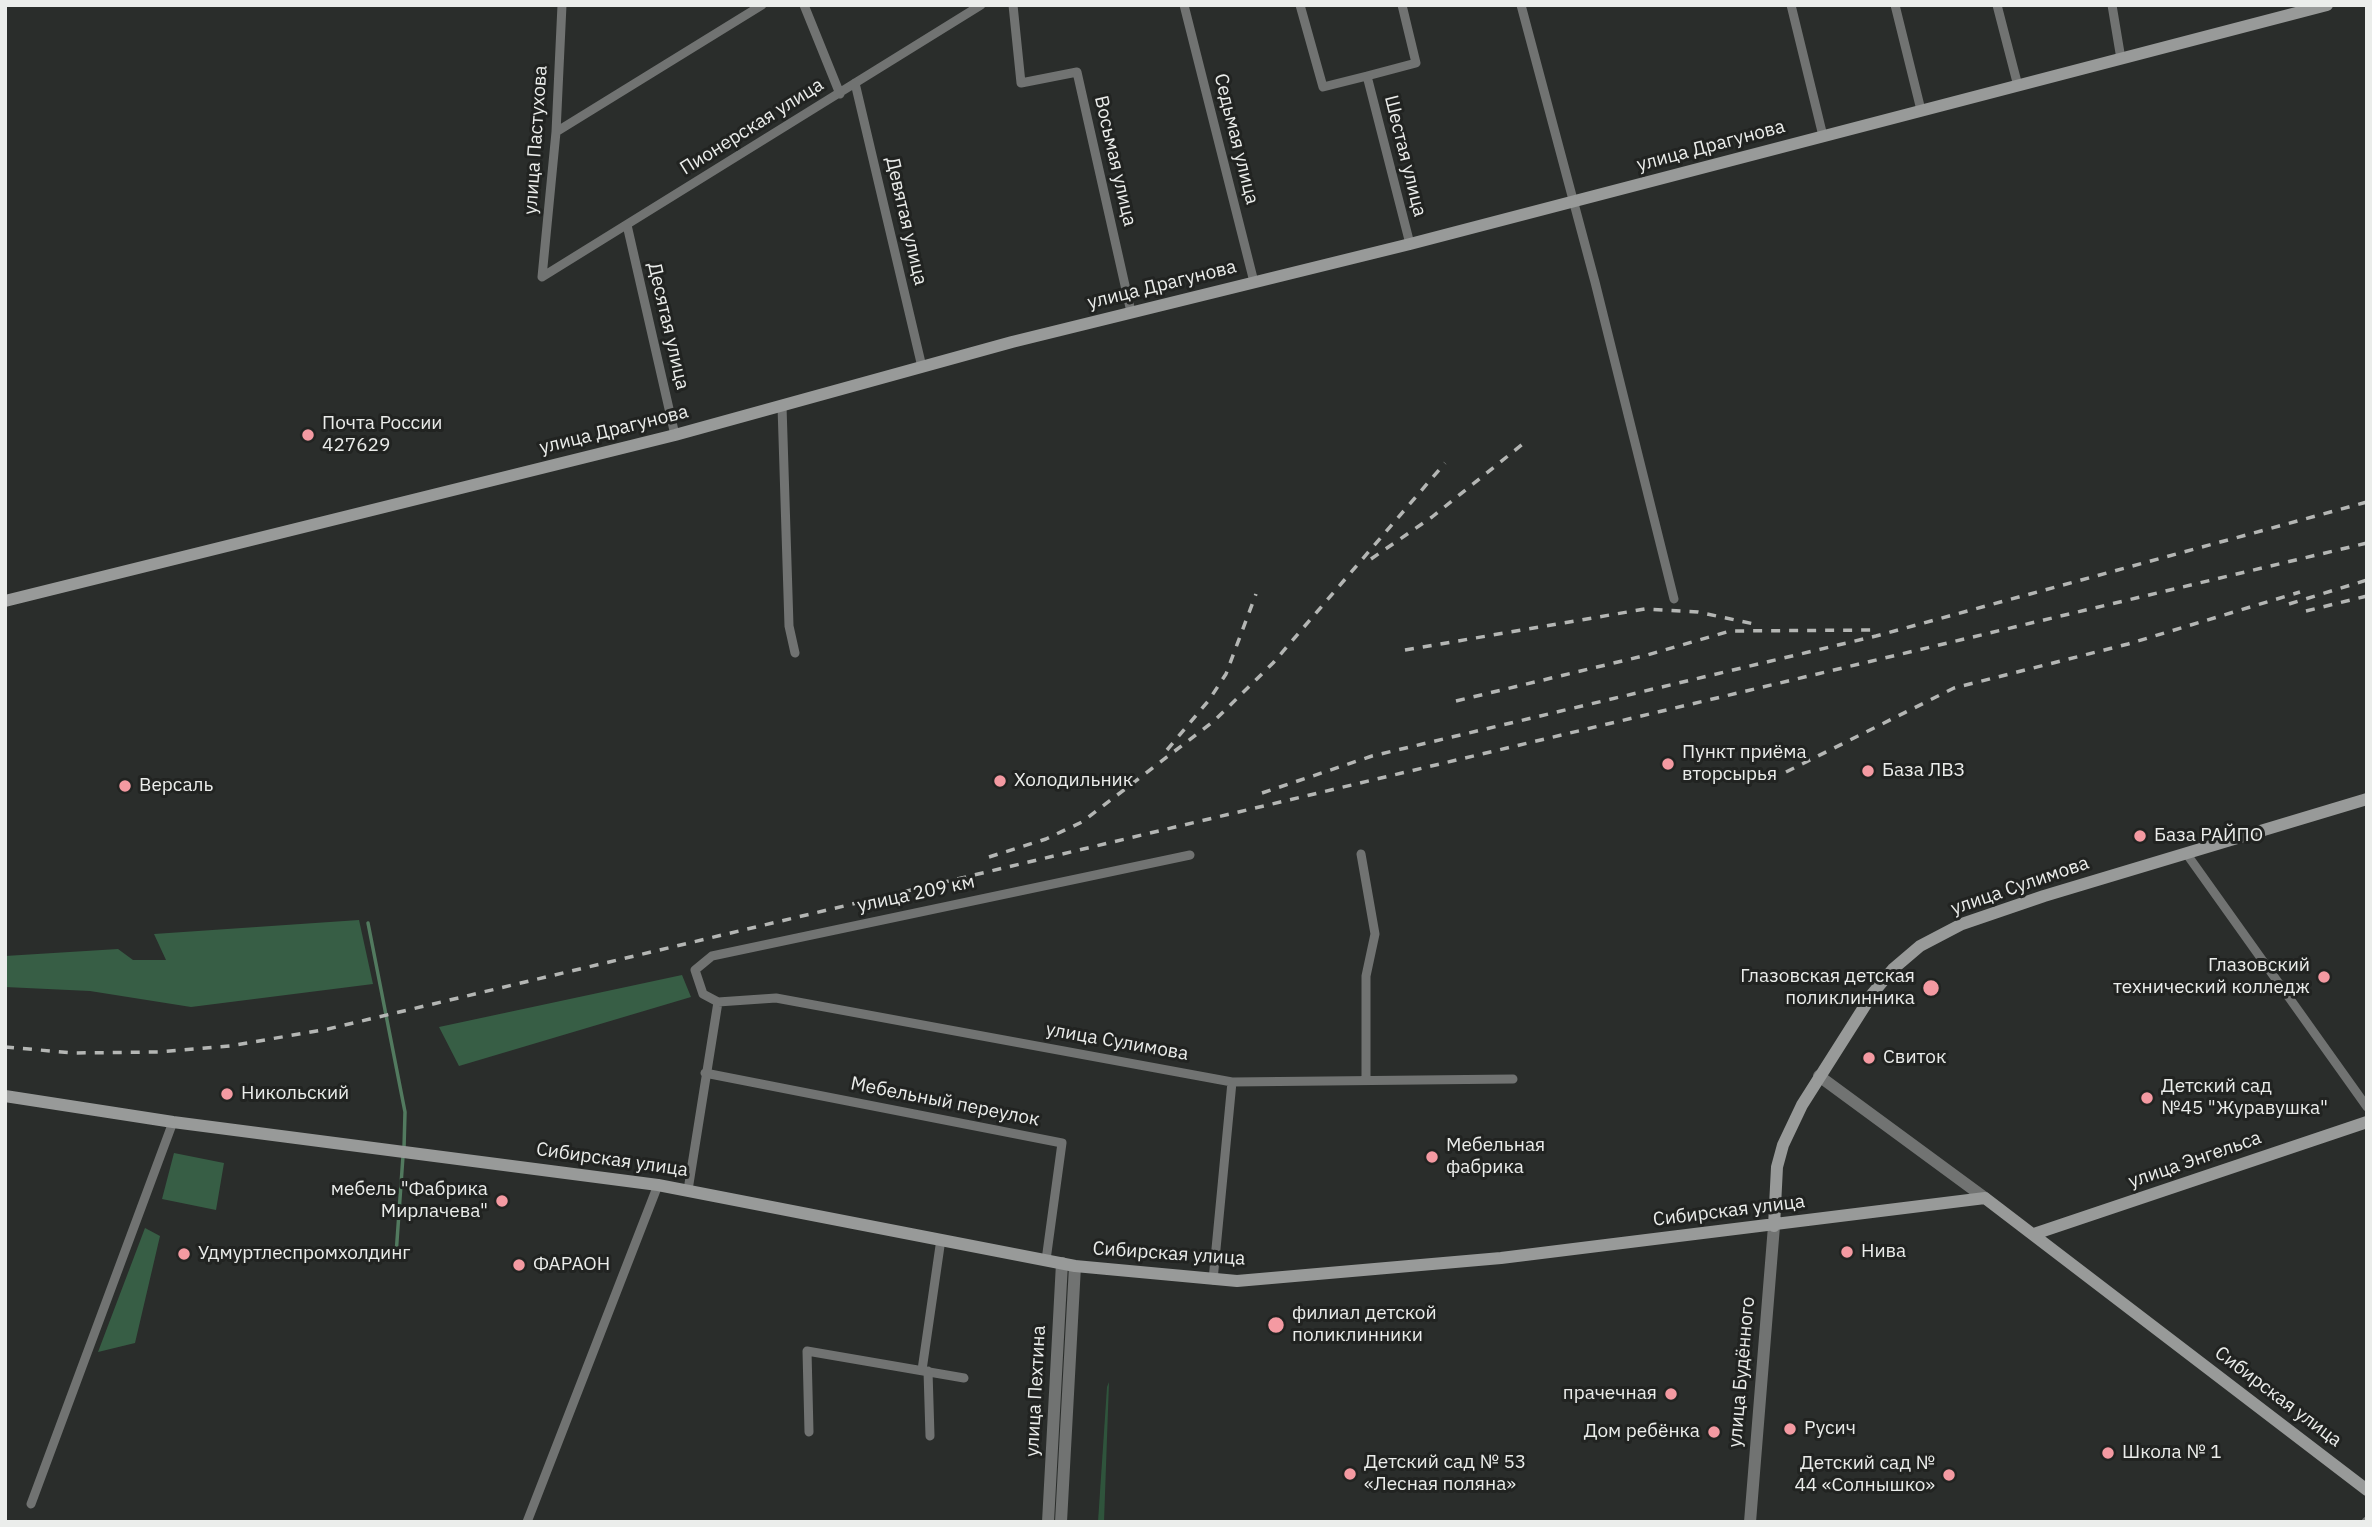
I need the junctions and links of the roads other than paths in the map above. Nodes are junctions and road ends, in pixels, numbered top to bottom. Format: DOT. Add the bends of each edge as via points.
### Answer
graph roads {
  1 [pos="562,5"];
  2 [pos="762,5"];
  3 [pos="804,5"];
  4 [pos="981,5"];
  5 [pos="1013,5"];
  6 [pos="1184,5"];
  7 [pos="1300,5"];
  8 [pos="1402,5"];
  9 [pos="1521,5"];
  10 [pos="1791,5"];
  11 [pos="1895,5"];
  12 [pos="1997,5"];
  13 [pos="2112,5"];
  14 [pos="2328,5"];
  15 [pos="749,9"];
  16 [pos="2121,59"];
  17 [pos="1367,76"];
  18 [pos="855,83"];
  19 [pos="2018,86"];
  20 [pos="840,94"];
  21 [pos="1921,110"];
  22 [pos="556,132"];
  23 [pos="1823,136"];
  24 [pos="1573,201"];
  25 [pos="626,225"];
  26 [pos="1410,244"];
  27 [pos="542,277"];
  28 [pos="1254,282"];
  29 [pos="1131,312"];
  30 [pos="922,366"];
  31 [pos="782,407"];
  32 [pos="675,435"];
  33 [pos="1674,598"];
  34 [pos="5,601"];
  35 [pos="795,653"];
  36 [pos="2367,799"];
  37 [pos="2186,853"];
  38 [pos="1361,854"];
  39 [pos="1190,855"];
  40 [pos="718,1002"];
  41 [pos="705,1073"];
  42 [pos="1819,1076"];
  43 [pos="1366,1079"];
  44 [pos="1513,1079"];
  45 [pos="1232,1082"];
  46 [pos="5,1096"];
  47 [pos="2367,1107"];
  48 [pos="173,1122"];
  49 [pos="2367,1122"];
  50 [pos="658,1185"];
  51 [pos="688,1190"];
  52 [pos="1985,1198"];
  53 [pos="1773,1226"];
  54 [pos="2034,1234"];
  55 [pos="941,1239"];
  56 [pos="1046,1260"];
  57 [pos="1062,1263"];
  58 [pos="1075,1266"];
  59 [pos="1213,1280"];
  60 [pos="925,1371"];
  61 [pos="964,1378"];
  62 [pos="809,1432"];
  63 [pos="930,1436"];
  64 [pos="2367,1489"];
  65 [pos="31,1504"];
  66 [pos="527,1522"];
  67 [pos="1048,1522"];
  68 [pos="1061,1522"];
  69 [pos="1749,1522"];
  1 -- 22 [label="street, улица Пастухова"];
  2 -- 15 [label="street"];
  3 -- 20 [label="street"];
  4 -- 18 [label="street, Пионерская улица"];
  5 -- 29 [label="street, Восьмая улица" via="1021,83 1077,72"];
  6 -- 28 [label="street, Седьмая улица"];
  7 -- 17 [label="street, Шестая улица" via="1323,87"];
  8 -- 17 [label="street, Шестая улица" via="1416,62"];
  9 -- 24 [label="street"];
  10 -- 23 [label="street"];
  11 -- 21 [label="street"];
  12 -- 19 [label="street"];
  13 -- 16 [label="street"];
  14 -- 16 [label="main road, улица Драгунова"];
  15 -- 22 [label="street"];
  16 -- 19 [label="main road, улица Драгунова"];
  17 -- 26 [label="street, Шестая улица"];
  18 -- 20 [label="street, Пионерская улица"];
  18 -- 30 [label="street, Девятая улица"];
  19 -- 21 [label="main road, улица Драгунова"];
  20 -- 25 [label="street, Пионерская улица"];
  21 -- 23 [label="main road, улица Драгунова"];
  22 -- 27 [label="street, улица Пастухова"];
  23 -- 24 [label="main road, улица Драгунова"];
  24 -- 26 [label="main road, улица Драгунова"];
  24 -- 33 [label="street"];
  25 -- 27 [label="street, Пионерская улица"];
  25 -- 32 [label="street, Десятая улица"];
  26 -- 28 [label="main road, улица Драгунова"];
  28 -- 29 [label="main road, улица Драгунова"];
  29 -- 30 [label="main road, улица Драгунова"];
  30 -- 31 [label="main road, улица Драгунова"];
  31 -- 32 [label="main road, улица Драгунова"];
  31 -- 35 [label="street" via="789,626"];
  32 -- 34 [label="main road, улица Драгунова"];
  36 -- 37 [label="main road, улица Сулимова"];
  37 -- 42 [label="main road, улица Сулимова" via="1993,913 1938,935 1893,969"];
  37 -- 47 [label="street"];
  38 -- 43 [label="street" via="1375,933 1366,976"];
  39 -- 40 [label="street, улица 209 км" via="712,956 695,970 703,994"];
  40 -- 41 [label="street"];
  40 -- 45 [label="street, улица Сулимова" via="776,999"];
  41 -- 51 [label="street"];
  41 -- 56 [label="street, Мебельный переулок" via="1062,1143"];
  42 -- 52 [label="street"];
  42 -- 53 [label="main road, улица Сулимова" via="1783,1145"];
  43 -- 44 [label="street, улица Сулимова"];
  43 -- 45 [label="street, улица Сулимова"];
  45 -- 59 [label="street"];
  46 -- 48 [label="main road, Сибирская улица"];
  48 -- 50 [label="main road, Сибирская улица"];
  48 -- 65 [label="street"];
  49 -- 54 [label="main road, улица Энгельса"];
  50 -- 51 [label="main road, Сибирская улица"];
  50 -- 66 [label="street"];
  51 -- 55 [label="main road, Сибирская улица"];
  52 -- 53 [label="main road, Сибирская улица"];
  52 -- 54 [label="main road, Сибирская улица"];
  53 -- 59 [label="main road, Сибирская улица" via="1355,1272"];
  53 -- 69 [label="street, улица Будённого"];
  54 -- 64 [label="main road, Сибирская улица"];
  55 -- 56 [label="main road, Сибирская улица"];
  55 -- 60 [label="street"];
  56 -- 57 [label="main road, Сибирская улица"];
  57 -- 58 [label="main road, Сибирская улица"];
  57 -- 67 [label="street, улица Пехтина"];
  58 -- 59 [label="main road, Сибирская улица"];
  58 -- 68 [label="street, улица Пехтина"];
  60 -- 61 [label="street"];
  60 -- 62 [label="street" via="807,1350"];
  60 -- 63 [label="street"];
}
